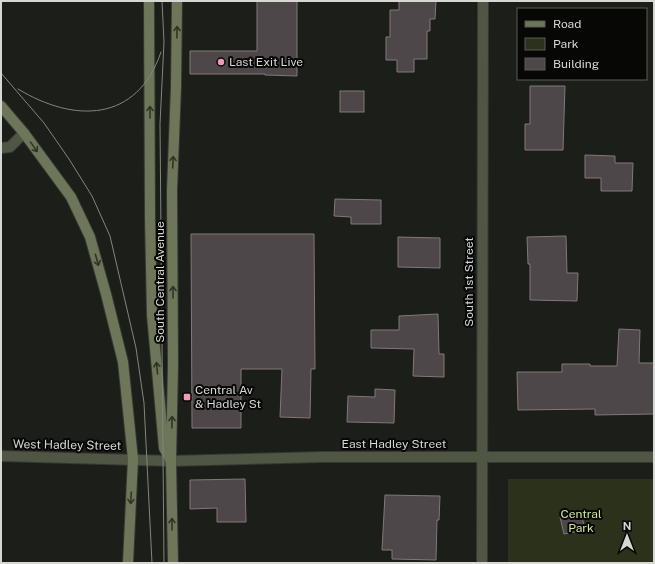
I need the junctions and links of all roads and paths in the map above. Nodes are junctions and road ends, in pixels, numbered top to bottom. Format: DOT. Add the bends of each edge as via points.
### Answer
graph roads {
  1 [pos="149,1"];
  2 [pos="177,1"];
  3 [pos="483,1"];
  4 [pos="1,106"];
  5 [pos="24,133"];
  6 [pos="1,148"];
  7 [pos="1,456"];
  8 [pos="654,457"];
  9 [pos="482,458"];
  10 [pos="133,459"];
  11 [pos="171,461"];
  12 [pos="128,563"];
  13 [pos="173,563"];
  14 [pos="482,563"];
  11 -- 1 [label="main road, one-way" via="164,448 152,315"];
  11 -- 2 [label="main road, South Central Avenue, one-way" via="172,190"];
  3 -- 9 [label="street, South 1st Street"];
  4 -- 5 [label="main road"];
  5 -- 6 [label="street" via="10,147"];
  5 -- 10 [label="main road, one-way" via="71,197 90,237 123,362"];
  7 -- 10 [label="street, West Hadley Street"];
  8 -- 9 [label="street, East Hadley Street"];
  9 -- 11 [label="street, East Hadley Street" via="322,457"];
  9 -- 14 [label="street, South 1st Street"];
  10 -- 11 [label="street, East Hadley Street"];
  10 -- 12 [label="main road, one-way"];
  13 -- 11 [label="main road, South Central Avenue, one-way"];
}
